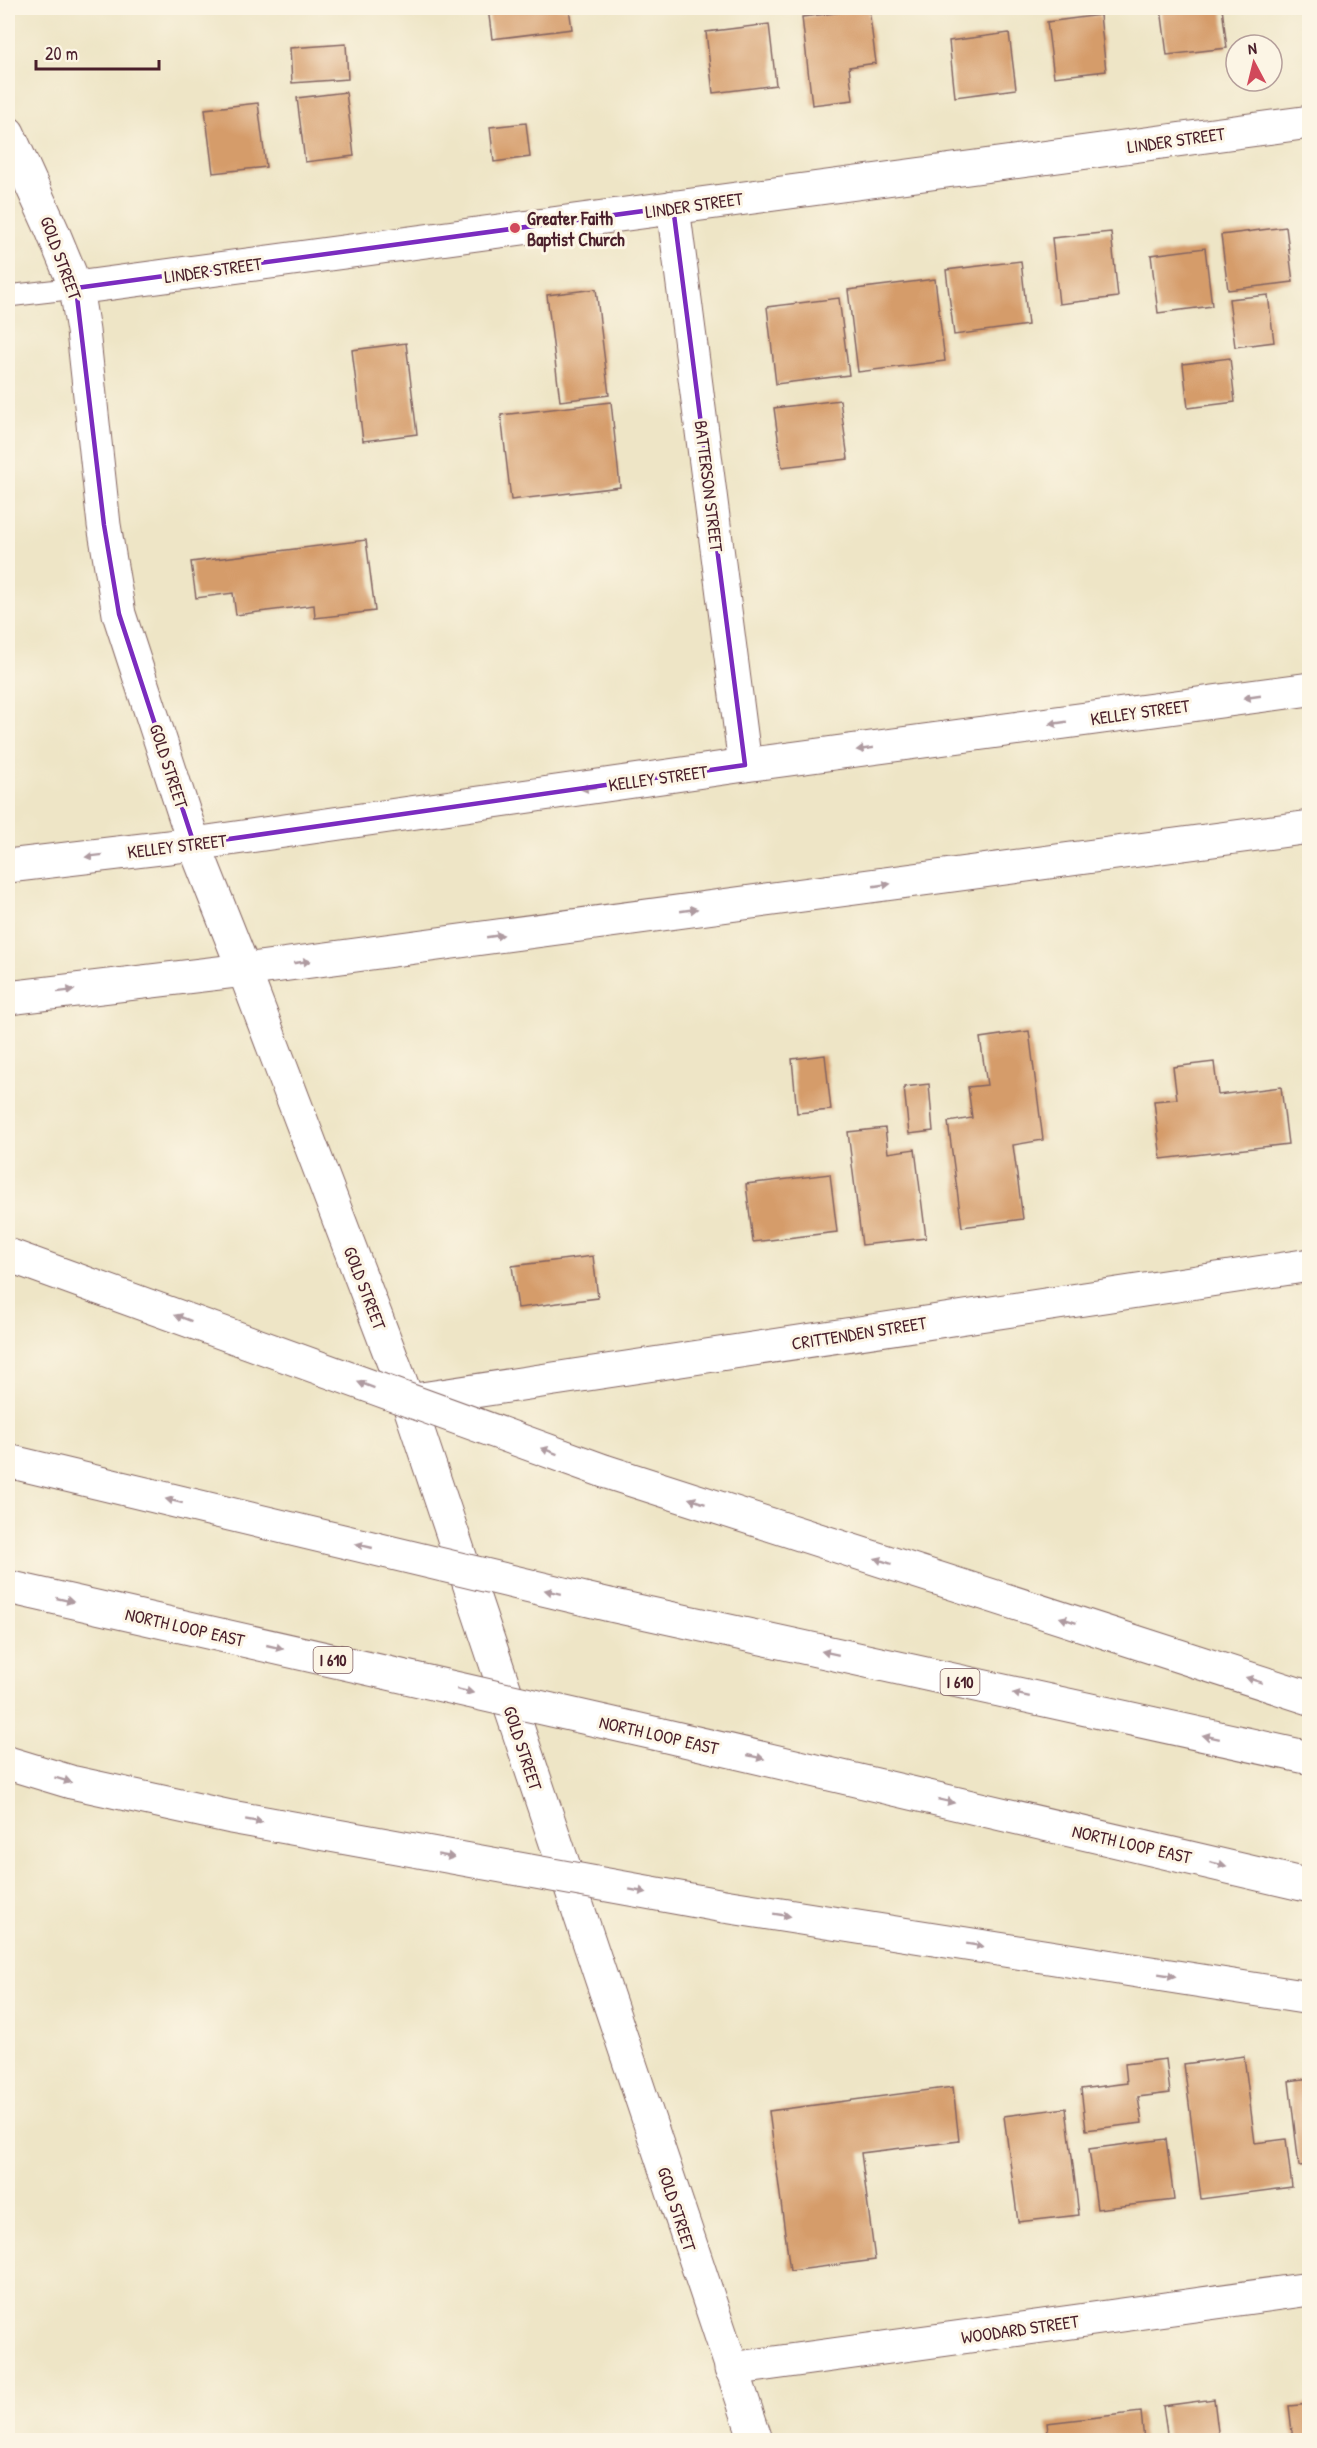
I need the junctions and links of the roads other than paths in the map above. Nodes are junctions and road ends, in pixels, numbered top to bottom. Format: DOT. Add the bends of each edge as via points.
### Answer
graph roads {
  1 [pos="1310,122"];
  2 [pos="8,133"];
  3 [pos="673,207"];
  4 [pos="76,288"];
  5 [pos="8,296"];
  6 [pos="1310,689"];
  7 [pos="745,765"];
  8 [pos="1310,828"];
  9 [pos="194,844"];
  10 [pos="8,866"];
  11 [pos="244,970"];
  12 [pos="8,998"];
  13 [pos="8,1255"];
  14 [pos="1310,1265"];
  15 [pos="408,1401"];
  16 [pos="8,1461"];
  17 [pos="8,1587"];
  18 [pos="1310,1698"];
  19 [pos="1310,1758"];
  20 [pos="8,1763"];
  21 [pos="1310,1886"];
  22 [pos="1310,1998"];
  23 [pos="1310,2289"];
  24 [pos="731,2369"];
  25 [pos="756,2440"];
  1 -- 3 [label="main road, LINDER STREET"];
  2 -- 4 [label="main road, GOLD STREET"];
  3 -- 4 [label="main road, LINDER STREET"];
  3 -- 7 [label="main road, BATTERSON STREET"];
  4 -- 5 [label="lane, LINDER STREET"];
  4 -- 9 [label="main road, GOLD STREET" via="104,525 119,614"];
  6 -- 7 [label="main road, KELLEY STREET, one-way"];
  7 -- 9 [label="main road, KELLEY STREET, one-way"];
  11 -- 8 [label="main road, one-way"];
  9 -- 10 [label="main road, KELLEY STREET, one-way"];
  9 -- 11 [label="main road, GOLD STREET"];
  12 -- 11 [label="main road, one-way"];
  11 -- 15 [label="main road, GOLD STREET"];
  18 -- 13 [label="main road, one-way, bridge" via="604,1471"];
  14 -- 15 [label="main road, CRITTENDEN STREET"];
  15 -- 24 [label="main road, GOLD STREET"];
  19 -- 16 [label="main road, I 610, one-way, bridge" via="610,1605"];
  17 -- 21 [label="main road, NORTH LOOP EAST / I 610, one-way, bridge"];
  20 -- 22 [label="main road, one-way, bridge" via="71,1782 231,1817 724,1906"];
  23 -- 24 [label="main road, WOODARD STREET"];
  24 -- 25 [label="main road, GOLD STREET"];
}
